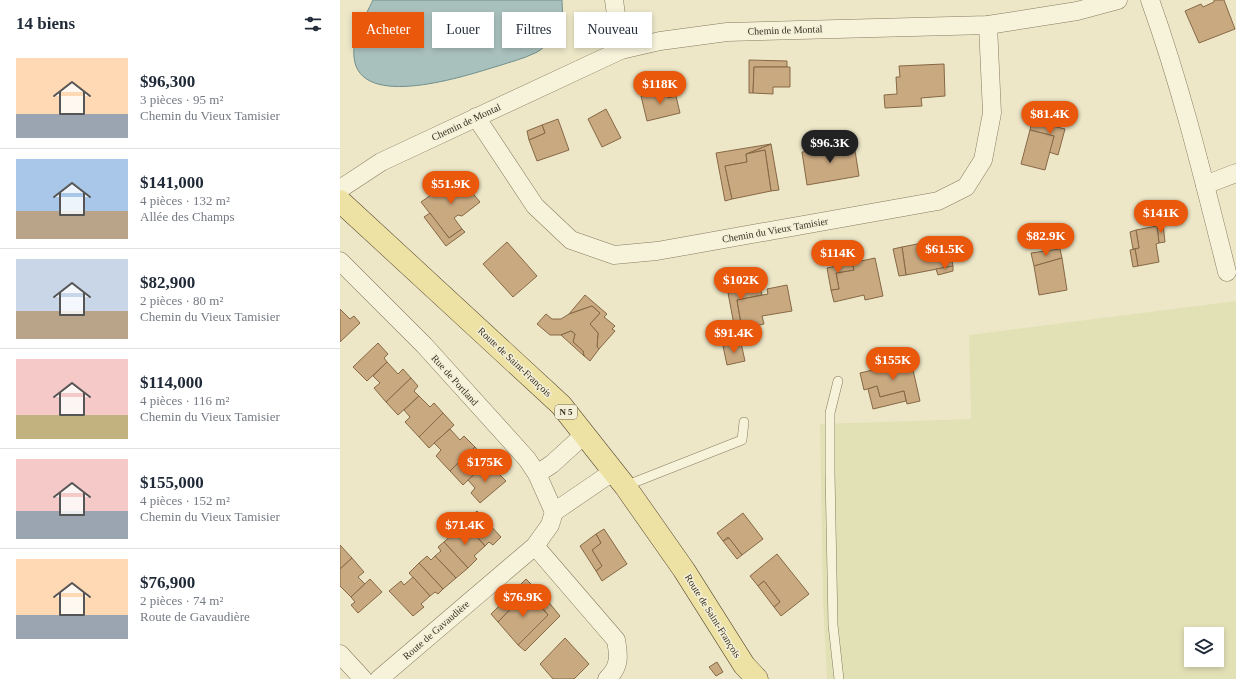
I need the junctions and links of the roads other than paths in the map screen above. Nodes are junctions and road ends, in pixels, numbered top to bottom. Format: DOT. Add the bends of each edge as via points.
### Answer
graph roads {
  1 [pos="614,0"];
  2 [pos="1118,0"];
  3 [pos="1150,0"];
  4 [pos="988,25"];
  5 [pos="621,50"];
  6 [pos="476,117"];
  7 [pos="1236,174"];
  8 [pos="1205,185"];
  9 [pos="340,189"];
  10 [pos="340,201"];
  11 [pos="340,261"];
  12 [pos="1227,272"];
  13 [pos="838,381"];
  14 [pos="744,422"];
  15 [pos="585,434"];
  16 [pos="537,474"];
  17 [pos="620,478"];
  18 [pos="554,512"];
  19 [pos="535,546"];
  20 [pos="340,654"];
  21 [pos="750,674"];
  22 [pos="363,679"];
  23 [pos="379,679"];
  24 [pos="607,679"];
  25 [pos="839,679"];
  1 -- 5 [label="street"];
  2 -- 4 [label="street, Chemin de Montal" via="1077,11"];
  3 -- 8 [label="street" via="1166,46"];
  4 -- 5 [label="street, Chemin de Montal" via="727,32 660,41"];
  4 -- 6 [label="street, Chemin du Vieux Tamisier" via="992,113 983,160 966,187 938,201 657,251 614,255 571,240 535,206"];
  5 -- 6 [label="street, Chemin de Montal"];
  6 -- 9 [label="street, Chemin de Montal" via="381,162"];
  7 -- 8 [label="street"];
  8 -- 12 [label="street"];
  10 -- 15 [label="main road, Route de Saint-François / N 5" via="561,405"];
  11 -- 16 [label="street, Rue de Portland" via="424,345 527,459"];
  13 -- 25 [label="lane" via="830,413 830,473 833,625"];
  14 -- 17 [label="lane" via="742,440"];
  15 -- 16 [label="street"];
  15 -- 17 [label="main road, Route de Saint-François / N 5"];
  16 -- 18 [label="street, Rue de Portland"];
  17 -- 18 [label="street"];
  17 -- 21 [label="main road, Route de Saint-François / N 5" via="684,570"];
  18 -- 19 [label="street, Route de Gavaudière" via="550,525"];
  19 -- 23 [label="street, Route de Gavaudière"];
  19 -- 24 [label="street" via="616,640 619,657 613,674"];
  20 -- 22 [label="street"];
}
